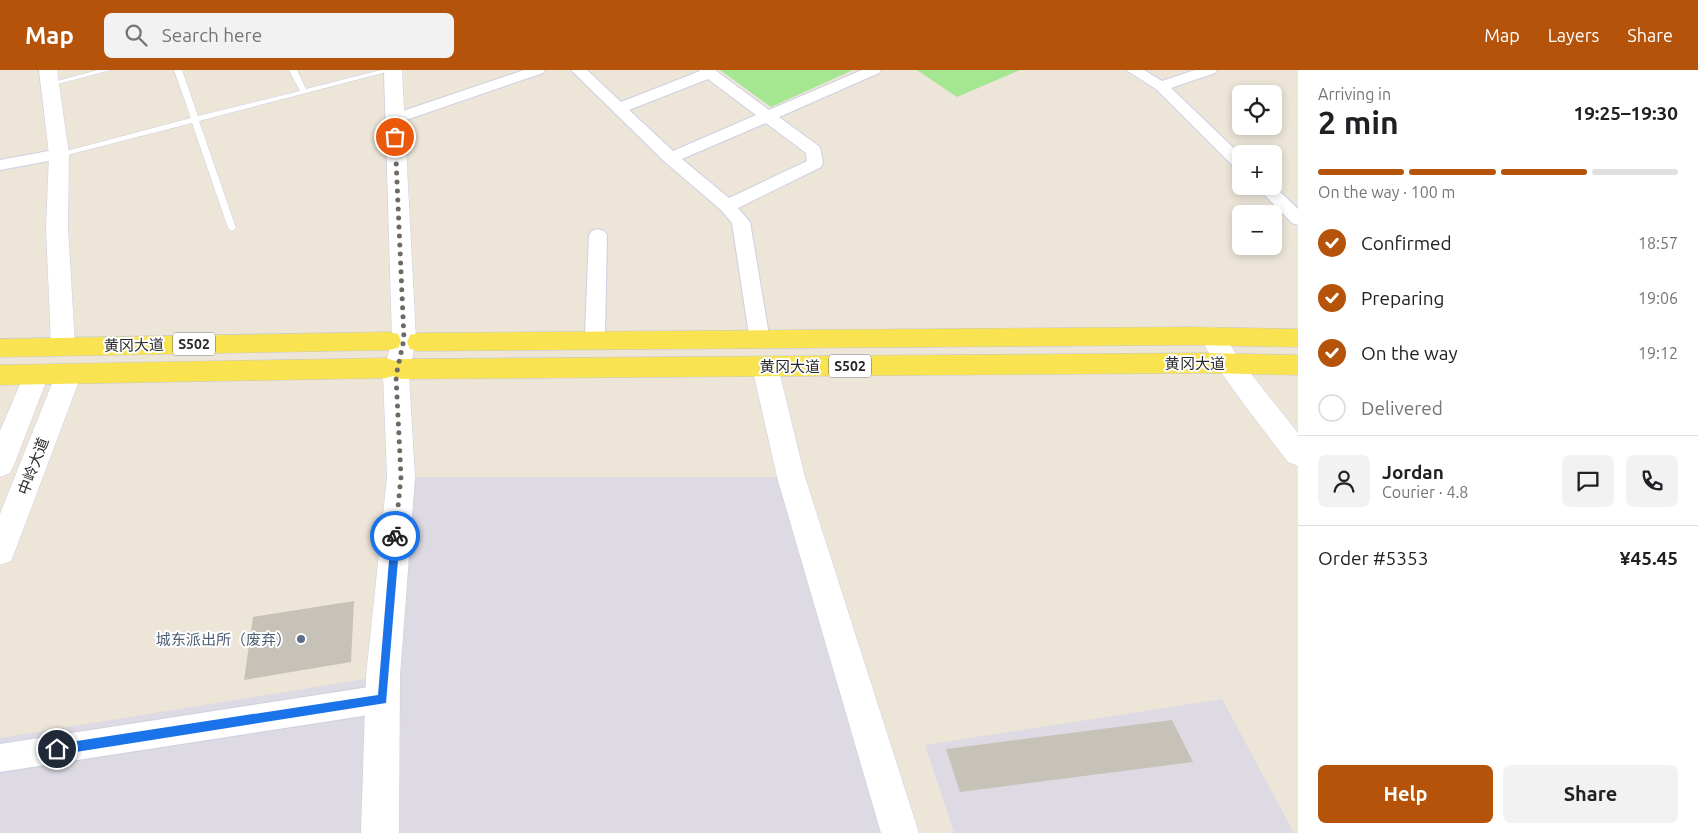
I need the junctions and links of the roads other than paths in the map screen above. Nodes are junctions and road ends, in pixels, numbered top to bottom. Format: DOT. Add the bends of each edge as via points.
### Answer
graph roads {
  1 [pos="107,70"];
  2 [pos="178,70"];
  3 [pos="293,70"];
  4 [pos="391,70"];
  5 [pos="538,70"];
  6 [pos="578,70"];
  7 [pos="874,70"];
  8 [pos="1133,70"];
  9 [pos="1210,70"];
  10 [pos="708,71"];
  11 [pos="49,77"];
  12 [pos="1161,86"];
  13 [pos="304,92"];
  14 [pos="619,108"];
  15 [pos="768,116"];
  16 [pos="394,119"];
  17 [pos="195,120"];
  18 [pos="59,154"];
  19 [pos="1232,155"];
  20 [pos="672,158"];
  21 [pos="0,165"];
  22 [pos="1273,195"];
  23 [pos="727,206"];
  24 [pos="1298,219"];
  25 [pos="232,228"];
  26 [pos="598,235"];
  27 [pos="759,335"];
  28 [pos="595,336"];
  29 [pos="1211,336"];
  30 [pos="1298,338"];
  31 [pos="404,341"];
  32 [pos="63,345"];
  33 [pos="0,348"];
  34 [pos="1298,365"];
  35 [pos="766,371"];
  36 [pos="0,375"];
  37 [pos="66,381"];
  38 [pos="33,382"];
  39 [pos="1298,454"];
  40 [pos="0,465"];
  41 [pos="0,551"];
  42 [pos="382,699"];
  43 [pos="0,758"];
  44 [pos="380,833"];
  45 [pos="900,833"];
  1 -- 11 [label="lane"];
  2 -- 17 [label="lane"];
  3 -- 13 [label="lane"];
  4 -- 13 [label="lane"];
  4 -- 16 [label="street"];
  5 -- 16 [label="street"];
  6 -- 14 [label="street"];
  7 -- 15 [label="street"];
  8 -- 12 [label="street"];
  9 -- 12 [label="street"];
  10 -- 14 [label="street"];
  10 -- 15 [label="street"];
  11 -- 18 [label="street"];
  12 -- 19 [label="street"];
  13 -- 17 [label="lane"];
  14 -- 20 [label="street"];
  15 -- 20 [label="street"];
  15 -- 23 [label="street" via="814,151 815,163"];
  16 -- 31 [label="street"];
  17 -- 18 [label="lane"];
  17 -- 25 [label="lane"];
  18 -- 21 [label="street"];
  18 -- 32 [label="street" via="57,228"];
  20 -- 23 [label="street"];
  22 -- 24 [label="street"];
  23 -- 27 [label="street" via="741,222"];
  26 -- 28 [label="street"];
  29 -- 39 [label="street"];
  30 -- 31 [label="main road, 黄冈大道 / S502"];
  31 -- 33 [label="main road, 黄冈大道 / S502"];
  31 -- 42 [label="street" via="396,376 401,477"];
  34 -- 36 [label="main road, 黄冈大道 / S502" via="394,369"];
  35 -- 45 [label="street" via="791,477"];
  37 -- 41 [label="street, 中岭大道"];
  38 -- 40 [label="street, 中岭大道"];
  42 -- 43 [label="street"];
  42 -- 44 [label="street"];
}
